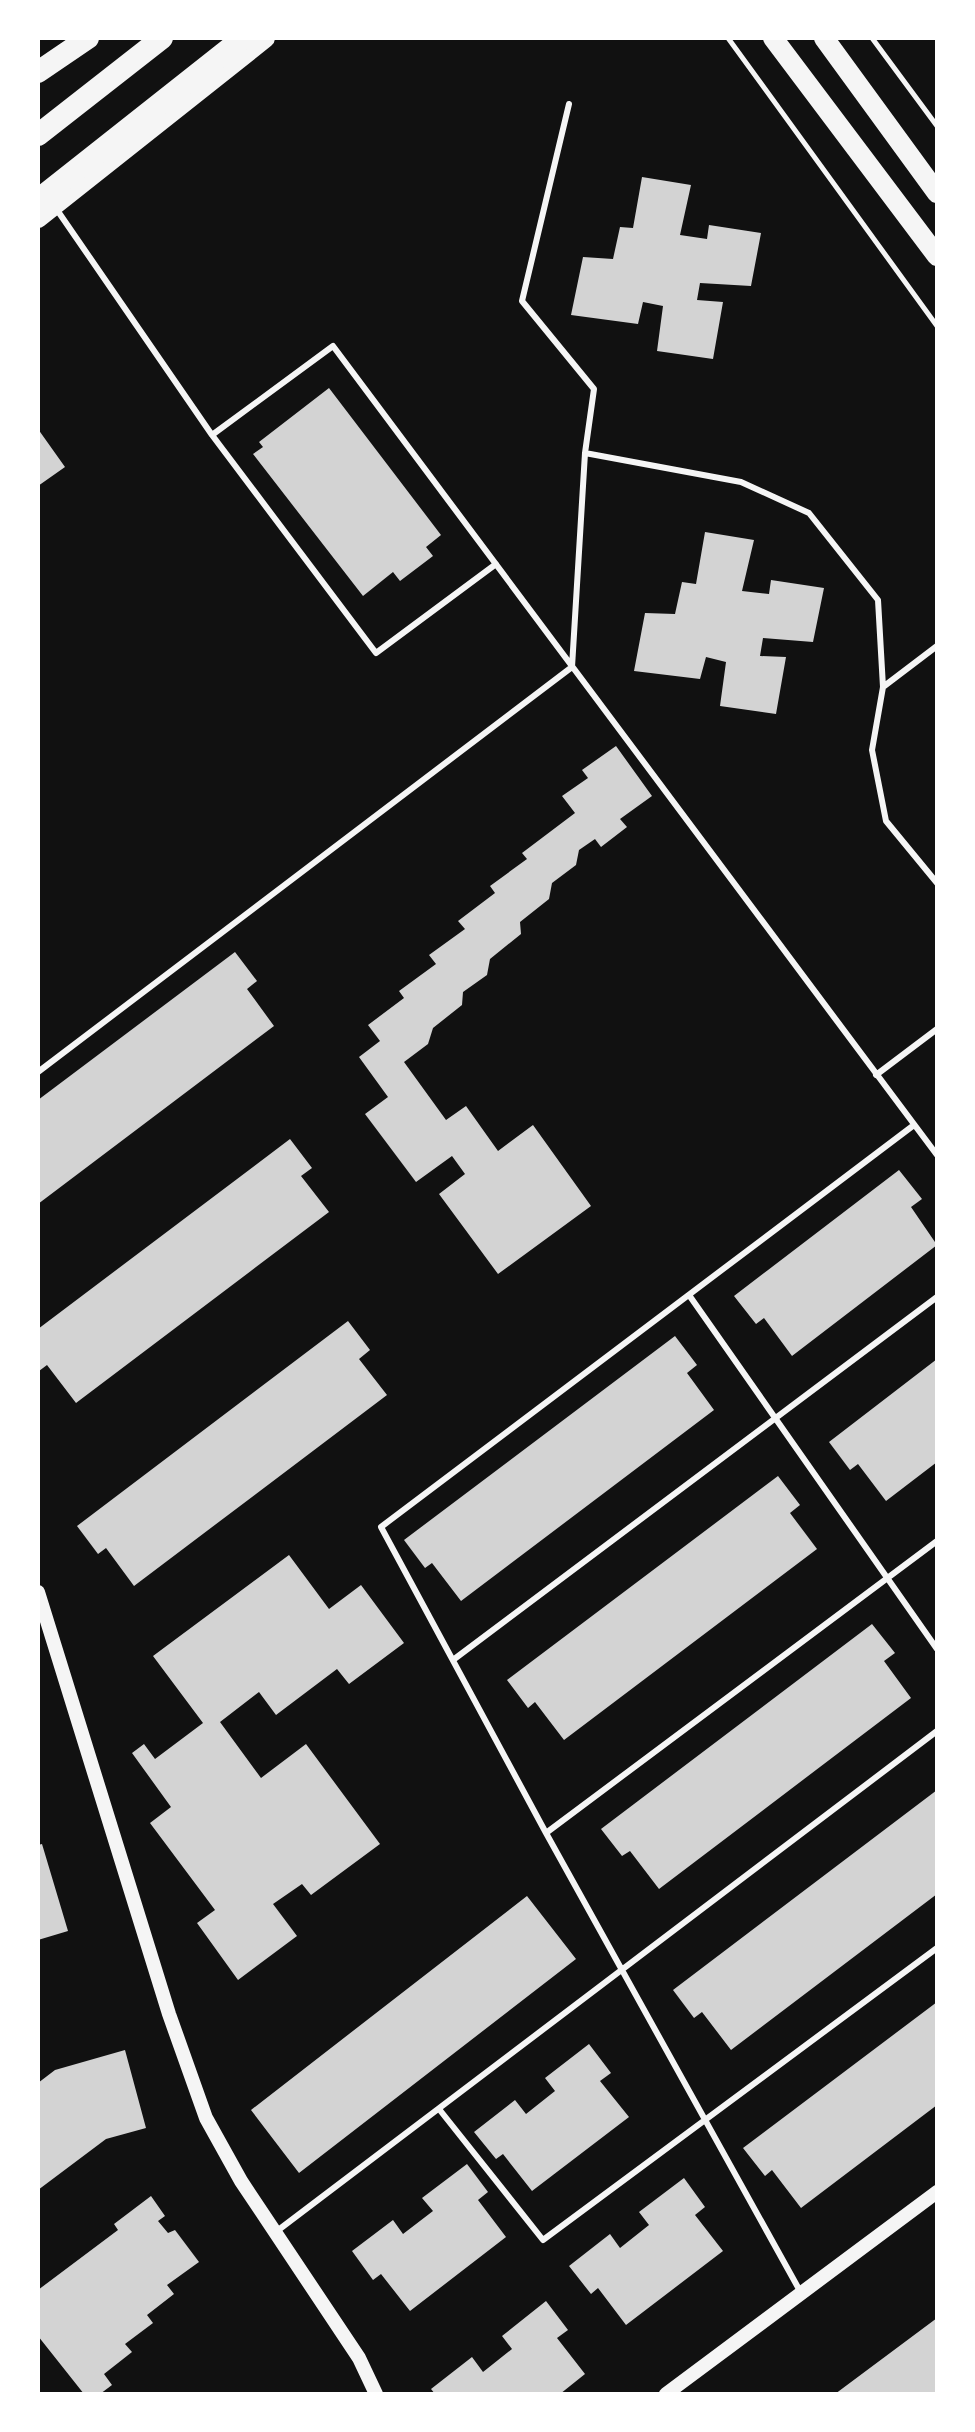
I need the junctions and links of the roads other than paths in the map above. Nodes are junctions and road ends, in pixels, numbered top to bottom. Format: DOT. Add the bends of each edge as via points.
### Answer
graph roads {
  1 [pos="88,38"];
  2 [pos="94,38"];
  3 [pos="162,38"];
  4 [pos="243,38"];
  5 [pos="265,38"];
  6 [pos="773,38"];
  7 [pos="824,38"];
  8 [pos="38,72"];
  9 [pos="38,83"];
  10 [pos="569,104"];
  11 [pos="38,135"];
  12 [pos="937,193"];
  13 [pos="42,207"];
  14 [pos="937,256"];
  15 [pos="212,435"];
  16 [pos="585,453"];
  17 [pos="496,564"];
  18 [pos="937,646"];
  19 [pos="572,667"];
  20 [pos="883,687"];
  21 [pos="937,883"];
  22 [pos="937,1029"];
  23 [pos="38,1072"];
  24 [pos="876,1075"];
  25 [pos="914,1125"];
  26 [pos="937,1155"];
  27 [pos="689,1295"];
  28 [pos="937,1297"];
  29 [pos="775,1417"];
  30 [pos="937,1541"];
  31 [pos="888,1578"];
  32 [pos="38,1592"];
  33 [pos="937,1649"];
  34 [pos="453,1660"];
  35 [pos="937,1731"];
  36 [pos="546,1833"];
  37 [pos="937,1948"];
  38 [pos="623,1971"];
  39 [pos="439,2109"];
  40 [pos="705,2120"];
  41 [pos="937,2192"];
  42 [pos="275,2232"];
  43 [pos="801,2294"];
  44 [pos="376,2394"];
  45 [pos="666,2394"];
  1 -- 8 [label="highway"];
  2 -- 9 [label="main road"];
  3 -- 11 [label="highway"];
  4 -- 13 [label="highway" via="73,172"];
  5 -- 13 [label="main road"];
  6 -- 14 [label="main road"];
  7 -- 12 [label="main road"];
  10 -- 16 [label="lane" via="522,301 594,389"];
  13 -- 15 [label="lane"];
  15 -- 17 [label="lane" via="376,653"];
  15 -- 17 [label="lane" via="333,346"];
  16 -- 19 [label="lane"];
  16 -- 20 [label="lane" via="741,482 809,513 878,600"];
  17 -- 19 [label="lane"];
  18 -- 20 [label="lane"];
  19 -- 23 [label="lane"];
  19 -- 24 [label="lane"];
  20 -- 21 [label="lane" via="872,750 886,821"];
  22 -- 24 [label="lane"];
  24 -- 25 [label="lane"];
  25 -- 26 [label="lane"];
  25 -- 27 [label="lane"];
  27 -- 29 [label="lane"];
  27 -- 34 [label="lane" via="381,1527"];
  28 -- 29 [label="lane"];
  29 -- 31 [label="lane"];
  29 -- 34 [label="lane"];
  30 -- 31 [label="lane"];
  31 -- 33 [label="lane"];
  31 -- 36 [label="lane"];
  32 -- 42 [label="street" via="206,2118"];
  34 -- 36 [label="lane"];
  35 -- 38 [label="lane"];
  36 -- 38 [label="lane"];
  37 -- 40 [label="lane"];
  38 -- 39 [label="lane"];
  38 -- 40 [label="lane"];
  39 -- 40 [label="lane" via="543,2240"];
  39 -- 42 [label="lane"];
  40 -- 43 [label="lane"];
  41 -- 43 [label="street"];
  42 -- 44 [label="street" via="345,2335"];
  43 -- 45 [label="street"];
}
